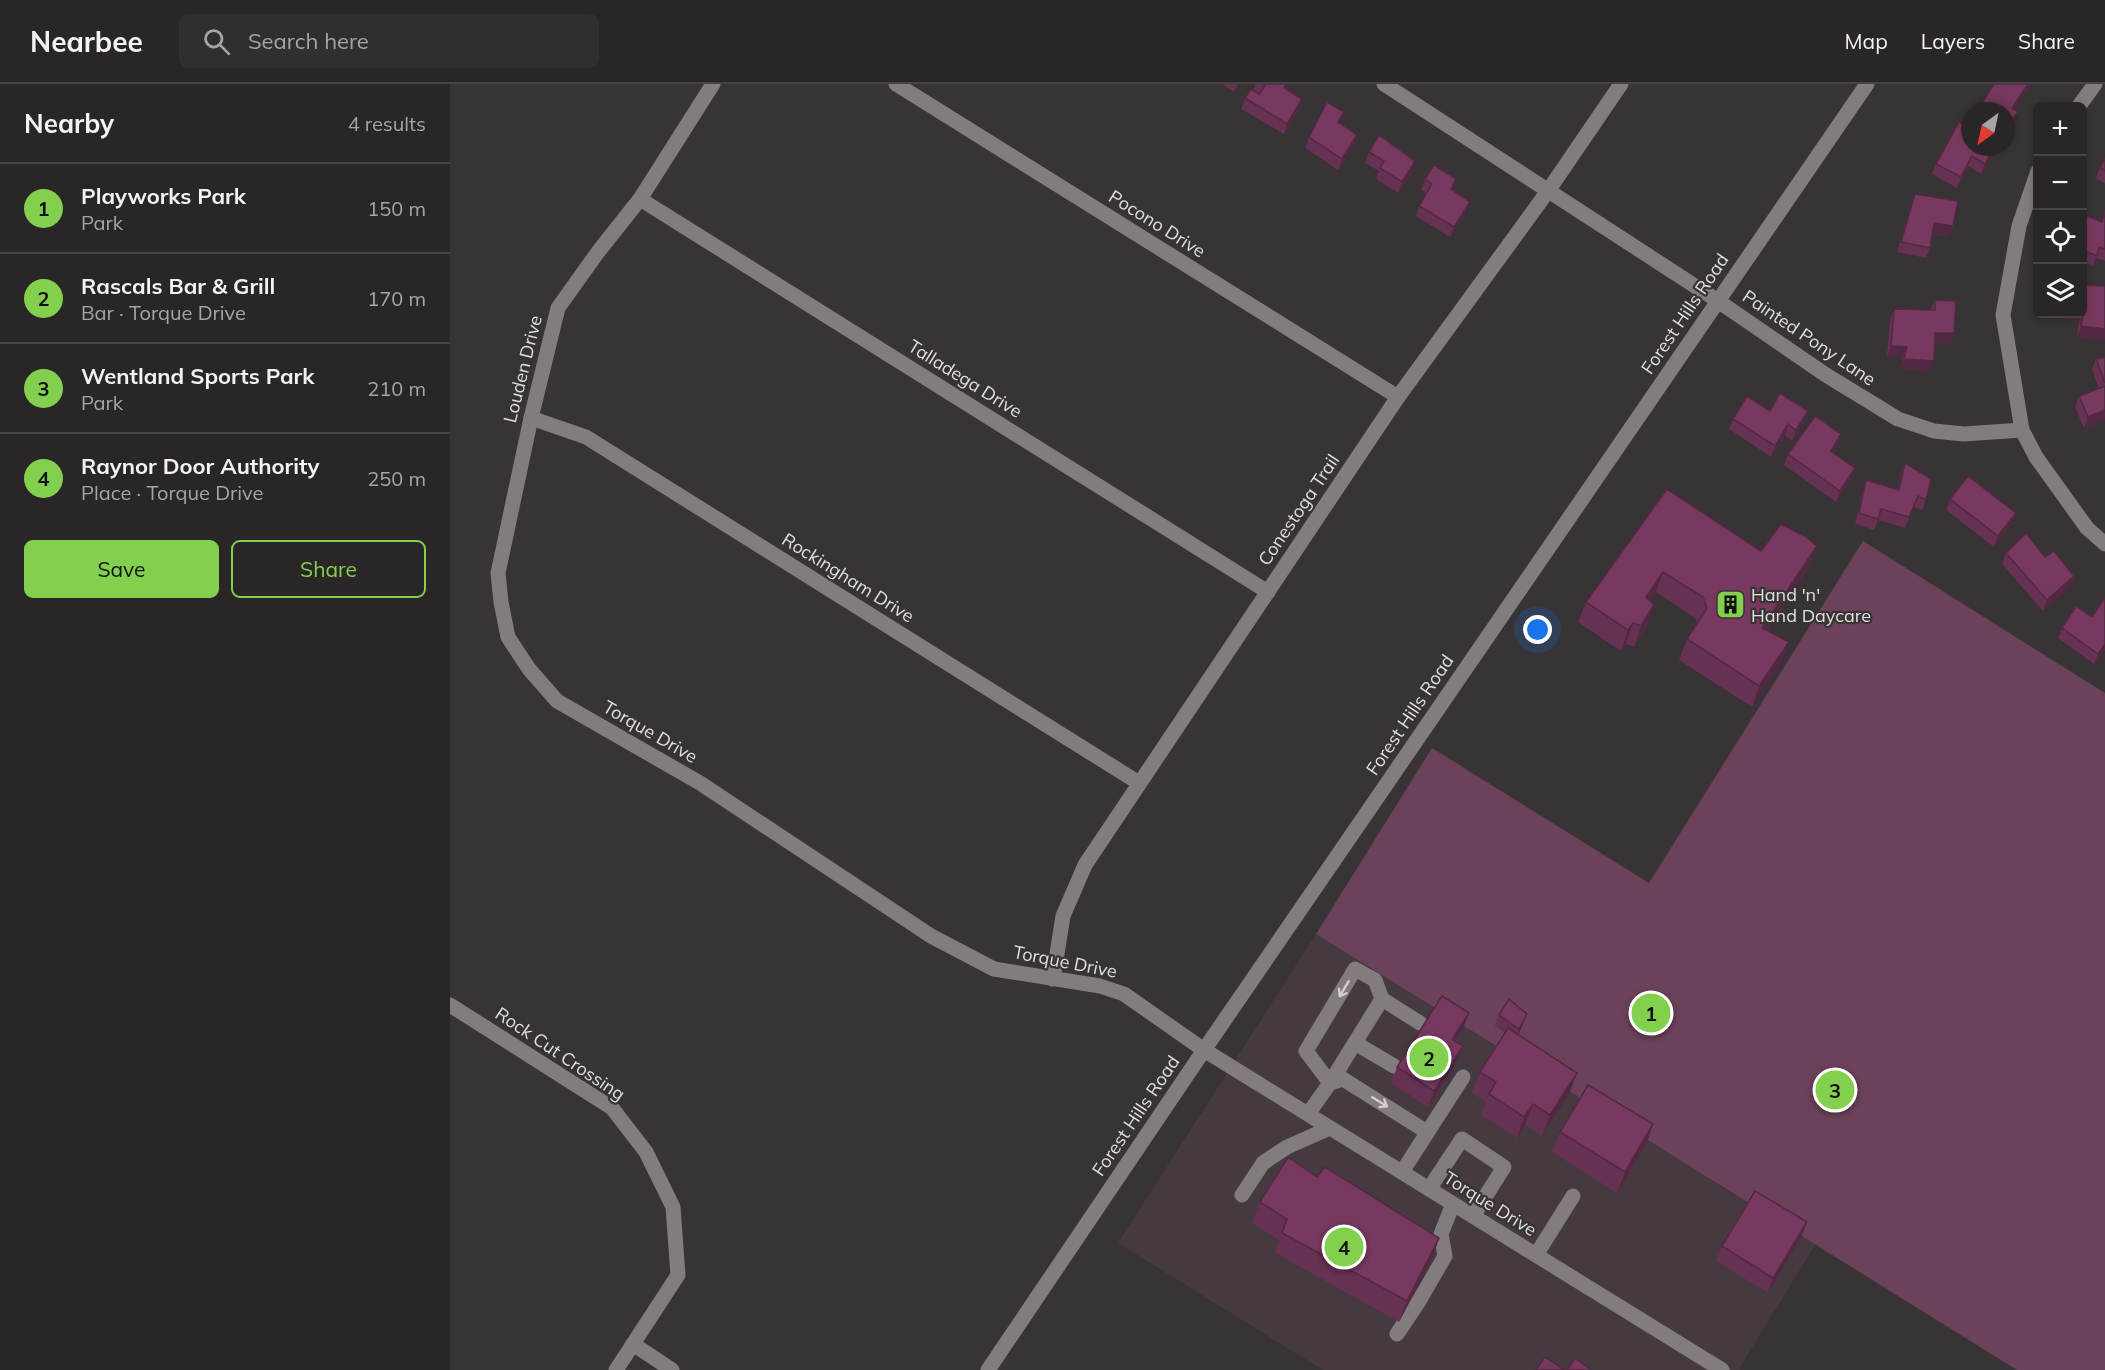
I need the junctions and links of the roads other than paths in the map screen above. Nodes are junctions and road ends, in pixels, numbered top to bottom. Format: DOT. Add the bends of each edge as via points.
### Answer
graph roads {
  1 [pos="713,84"];
  2 [pos="896,84"];
  3 [pos="1384,84"];
  4 [pos="1621,84"];
  5 [pos="1867,84"];
  6 [pos="2095,84"];
  7 [pos="2082,102"];
  8 [pos="2033,183"];
  9 [pos="1548,191"];
  10 [pos="640,199"];
  11 [pos="1718,301"];
  12 [pos="1398,397"];
  13 [pos="531,418"];
  14 [pos="2022,429"];
  15 [pos="2105,544"];
  16 [pos="1268,592"];
  17 [pos="508,637"];
  18 [pos="1139,783"];
  19 [pos="1053,979"];
  20 [pos="1382,999"];
  21 [pos="450,1005"];
  22 [pos="1420,1023"];
  23 [pos="1355,1043"];
  24 [pos="1204,1050"];
  25 [pos="1394,1066"];
  26 [pos="1463,1077"];
  27 [pos="1330,1083"];
  28 [pos="1308,1114"];
  29 [pos="1330,1128"];
  30 [pos="1427,1132"];
  31 [pos="1402,1172"];
  32 [pos="1429,1190"];
  33 [pos="1242,1195"];
  34 [pos="1573,1196"];
  35 [pos="1453,1204"];
  36 [pos="1473,1216"];
  37 [pos="1536,1255"];
  38 [pos="1397,1334"];
  39 [pos="633,1344"];
  40 [pos="616,1370"];
  41 [pos="672,1370"];
  42 [pos="988,1370"];
  43 [pos="1722,1370"];
  1 -- 10 [label="street, Louden Drive"];
  2 -- 12 [label="street, Pocono Drive"];
  3 -- 9 [label="street, Painted Pony Lane"];
  4 -- 9 [label="street, Conestoga Trail"];
  5 -- 11 [label="street, Forest Hills Road"];
  6 -- 7 [label="street"];
  8 -- 14 [label="street" via="2019,226 2003,315"];
  9 -- 11 [label="street, Painted Pony Lane"];
  9 -- 12 [label="street, Conestoga Trail"];
  10 -- 13 [label="street, Louden Drive" via="558,308"];
  10 -- 16 [label="street, Talladega Drive"];
  11 -- 14 [label="street, Painted Pony Lane" via="1898,419 1954,433"];
  11 -- 24 [label="street, Forest Hills Road"];
  12 -- 16 [label="street, Conestoga Trail"];
  13 -- 17 [label="street, Louden Drive" via="498,573"];
  13 -- 18 [label="street, Rockingham Drive" via="586,437"];
  14 -- 15 [label="street" via="2036,457 2087,528"];
  16 -- 18 [label="street, Conestoga Trail"];
  17 -- 19 [label="street, Torque Drive" via="557,701 700,783 930,936 994,969"];
  18 -- 19 [label="street, Conestoga Trail" via="1085,865 1063,916"];
  19 -- 24 [label="street, Torque Drive" via="1124,994"];
  20 -- 22 [label="street"];
  20 -- 23 [label="street"];
  20 -- 27 [label="street, one-way" via="1375,980 1355,969 1306,1051"];
  21 -- 39 [label="street, Rock Cut Crossing" via="612,1108 646,1152 673,1207 678,1275"];
  23 -- 25 [label="street"];
  23 -- 27 [label="street"];
  24 -- 28 [label="street, Torque Drive"];
  24 -- 42 [label="street, Forest Hills Road"];
  26 -- 30 [label="street"];
  27 -- 28 [label="street"];
  27 -- 30 [label="street, one-way" via="1343,1079"];
  28 -- 29 [label="street, Torque Drive"];
  29 -- 31 [label="street, Torque Drive"];
  29 -- 33 [label="street" via="1287,1147 1263,1163"];
  30 -- 31 [label="street"];
  31 -- 32 [label="street, Torque Drive"];
  32 -- 35 [label="street, Torque Drive"];
  32 -- 36 [label="street" via="1462,1139 1504,1167"];
  34 -- 37 [label="street"];
  35 -- 36 [label="street, Torque Drive"];
  35 -- 38 [label="street" via="1441,1234 1445,1256"];
  36 -- 37 [label="street, Torque Drive"];
  37 -- 43 [label="street, Torque Drive"];
  39 -- 40 [label="street, Rock Cut Crossing"];
  39 -- 41 [label="street"];
}
